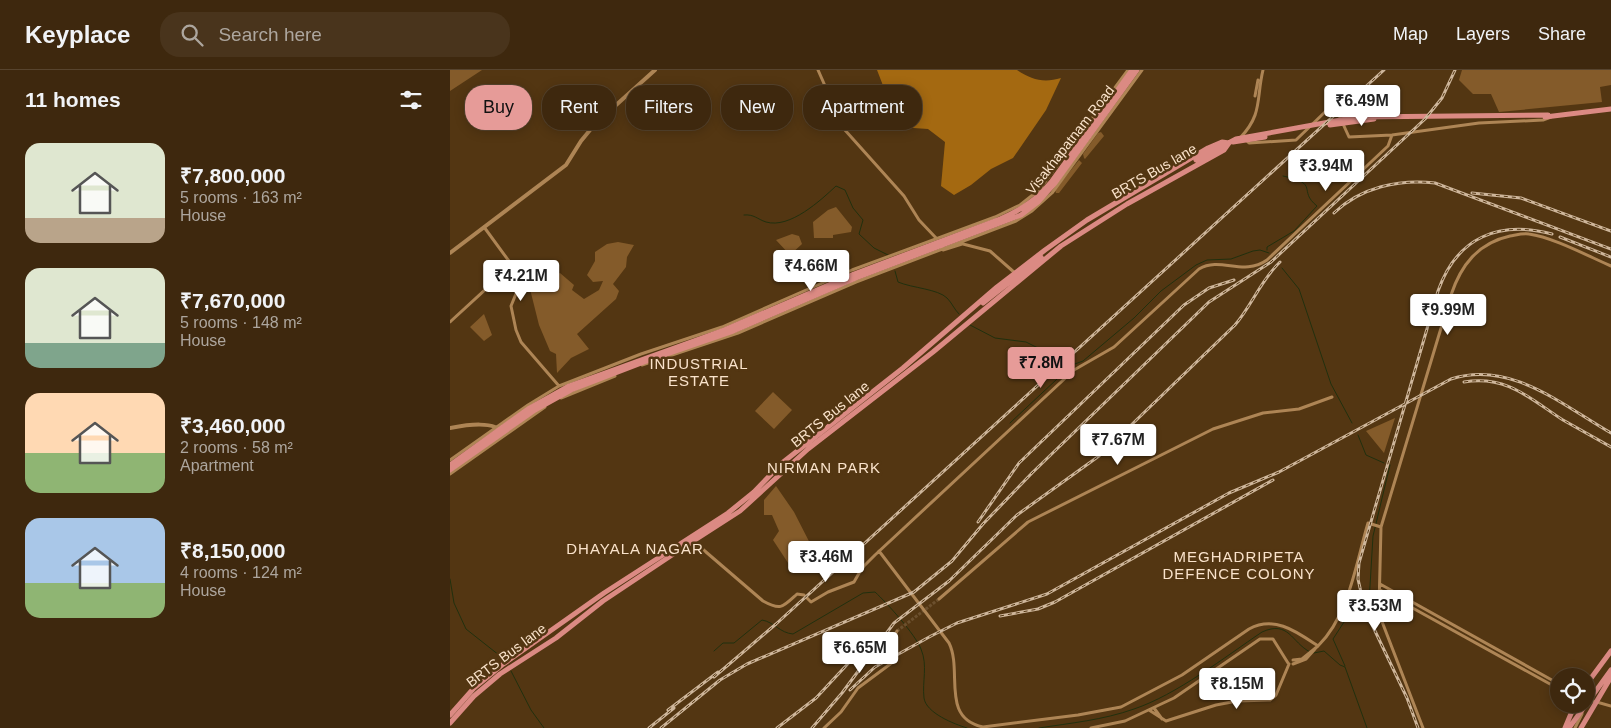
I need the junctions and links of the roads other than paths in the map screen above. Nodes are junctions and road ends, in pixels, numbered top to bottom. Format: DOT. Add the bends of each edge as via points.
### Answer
graph roads {
  1 [pos="655,70"];
  2 [pos="818,70"];
  3 [pos="1128,70"];
  4 [pos="1132,70"];
  5 [pos="1137,70"];
  6 [pos="1142,70"];
  7 [pos="1262,70"];
  8 [pos="1611,108"];
  9 [pos="1334,110"];
  10 [pos="1338,113"];
  11 [pos="1553,115"];
  12 [pos="1249,128"];
  13 [pos="1392,135"];
  14 [pos="1259,136"];
  15 [pos="1240,140"];
  16 [pos="1247,141"];
  17 [pos="1014,216"];
  18 [pos="484,227"];
  19 [pos="961,243"];
  20 [pos="939,244"];
  21 [pos="450,253"];
  22 [pos="512,265"];
  23 [pos="1611,266"];
  24 [pos="1018,276"];
  25 [pos="450,322"];
  26 [pos="559,386"];
  27 [pos="1332,397"];
  28 [pos="450,428"];
  29 [pos="502,430"];
  30 [pos="450,460"];
  31 [pos="450,465"];
  32 [pos="450,470"];
  33 [pos="450,474"];
  34 [pos="1377,526"];
  35 [pos="691,539"];
  36 [pos="879,551"];
  37 [pos="1380,584"];
  38 [pos="1380,590"];
  39 [pos="1396,596"];
  40 [pos="939,599"];
  41 [pos="898,631"];
  42 [pos="1315,649"];
  43 [pos="1611,651"];
  44 [pos="1291,662"];
  45 [pos="1611,670"];
  46 [pos="1595,673"];
  47 [pos="1609,677"];
  48 [pos="1550,682"];
  49 [pos="1595,702"];
  50 [pos="464,705"];
  51 [pos="1611,706"];
  52 [pos="1154,708"];
  53 [pos="1150,710"];
  54 [pos="1571,713"];
  55 [pos="1582,713"];
  56 [pos="450,717"];
  57 [pos="1162,719"];
  58 [pos="450,723"];
  59 [pos="824,728"];
  60 [pos="986,728"];
  61 [pos="995,728"];
  62 [pos="1091,728"];
  63 [pos="1422,728"];
  64 [pos="1565,728"];
  65 [pos="1575,728"];
  66 [pos="1581,728"];
  1 -- 18 [label="main road" via="598,121 566,165"];
  2 -- 20 [label="street" via="844,129 904,196"];
  3 -- 20 [label="street" via="1034,195 1011,210"];
  4 -- 17 [label="main road" via="1042,193"];
  5 -- 17 [label="main road, Visakhapatnam Road" via="1055,183 1038,202"];
  6 -- 19 [label="street" via="1052,193 1016,221"];
  7 -- 12 [label="street" via="1258,112"];
  8 -- 11 [label="main road"];
  9 -- 16 [label="street" via="1326,110 1296,140"];
  10 -- 13 [label="street" via="1349,136"];
  11 -- 13 [label="street" via="1543,120 1479,123"];
  11 -- 14 [label="main road" via="1371,119"];
  12 -- 14 [label="street"];
  12 -- 15 [label="street"];
  13 -- 36 [label="street" via="1388,146 1271,256 1249,268 1210,265 1199,269 1114,347 1074,370"];
  14 -- 15 [label="main road"];
  14 -- 16 [label="main road"];
  15 -- 16 [label="main road"];
  15 -- 24 [label="main road" via="1208,148 1087,220"];
  17 -- 20 [label="main road"];
  18 -- 21 [label="main road"];
  18 -- 22 [label="street"];
  19 -- 20 [label="street"];
  19 -- 24 [label="street" via="990,251"];
  20 -- 26 [label="street" via="852,270 722,327"];
  20 -- 29 [label="street" via="738,333 632,369 556,400"];
  20 -- 29 [label="main road" via="724,330 569,386 548,396"];
  22 -- 25 [label="street"];
  22 -- 26 [label="street" via="522,280 511,303 516,330 521,342"];
  23 -- 34 [label="street" via="1525,233 1499,239 1468,260 1451,295"];
  24 -- 35 [label="main road" via="782,463 743,502"];
  26 -- 29 [label="street"];
  27 -- 40 [label="street" via="1299,409 1263,412 1213,429 1028,522"];
  28 -- 29 [label="main road"];
  29 -- 30 [label="street"];
  29 -- 31 [label="main road"];
  29 -- 32 [label="main road"];
  29 -- 33 [label="street"];
  34 -- 37 [label="street"];
  34 -- 42 [label="street" via="1368,523 1340,613"];
  35 -- 36 [label="street" via="775,608 782,607 798,594 811,602 854,582 862,568"];
  35 -- 50 [label="main road" via="556,638 500,674"];
  35 -- 56 [label="main road" via="574,614 492,673 474,688"];
  36 -- 60 [label="street" via="910,589 952,651 958,707 970,723"];
  37 -- 38 [label="street"];
  37 -- 39 [label="street"];
  38 -- 39 [label="street"];
  38 -- 63 [label="street" via="1383,625"];
  39 -- 48 [label="street"];
  41 -- 59 [label="street" via="888,647 893,662 858,688"];
  42 -- 44 [label="street"];
  42 -- 61 [label="street" via="1288,627 1260,625 1249,629 1182,675 1121,707"];
  43 -- 46 [label="main road"];
  44 -- 52 [label="street" via="1273,639 1260,639"];
  44 -- 57 [label="street" via="1272,699 1237,701 1166,721"];
  45 -- 47 [label="main road"];
  47 -- 64 [label="main road"];
  47 -- 66 [label="main road"];
  49 -- 51 [label="street"];
  50 -- 56 [label="main road, BRTS Bus lane"];
  50 -- 58 [label="main road"];
  52 -- 53 [label="street"];
  52 -- 57 [label="street"];
  53 -- 57 [label="street"];
  53 -- 62 [label="street" via="1125,721"];
  54 -- 64 [label="main road"];
  55 -- 65 [label="street"];
  60 -- 61 [label="street"];
}
